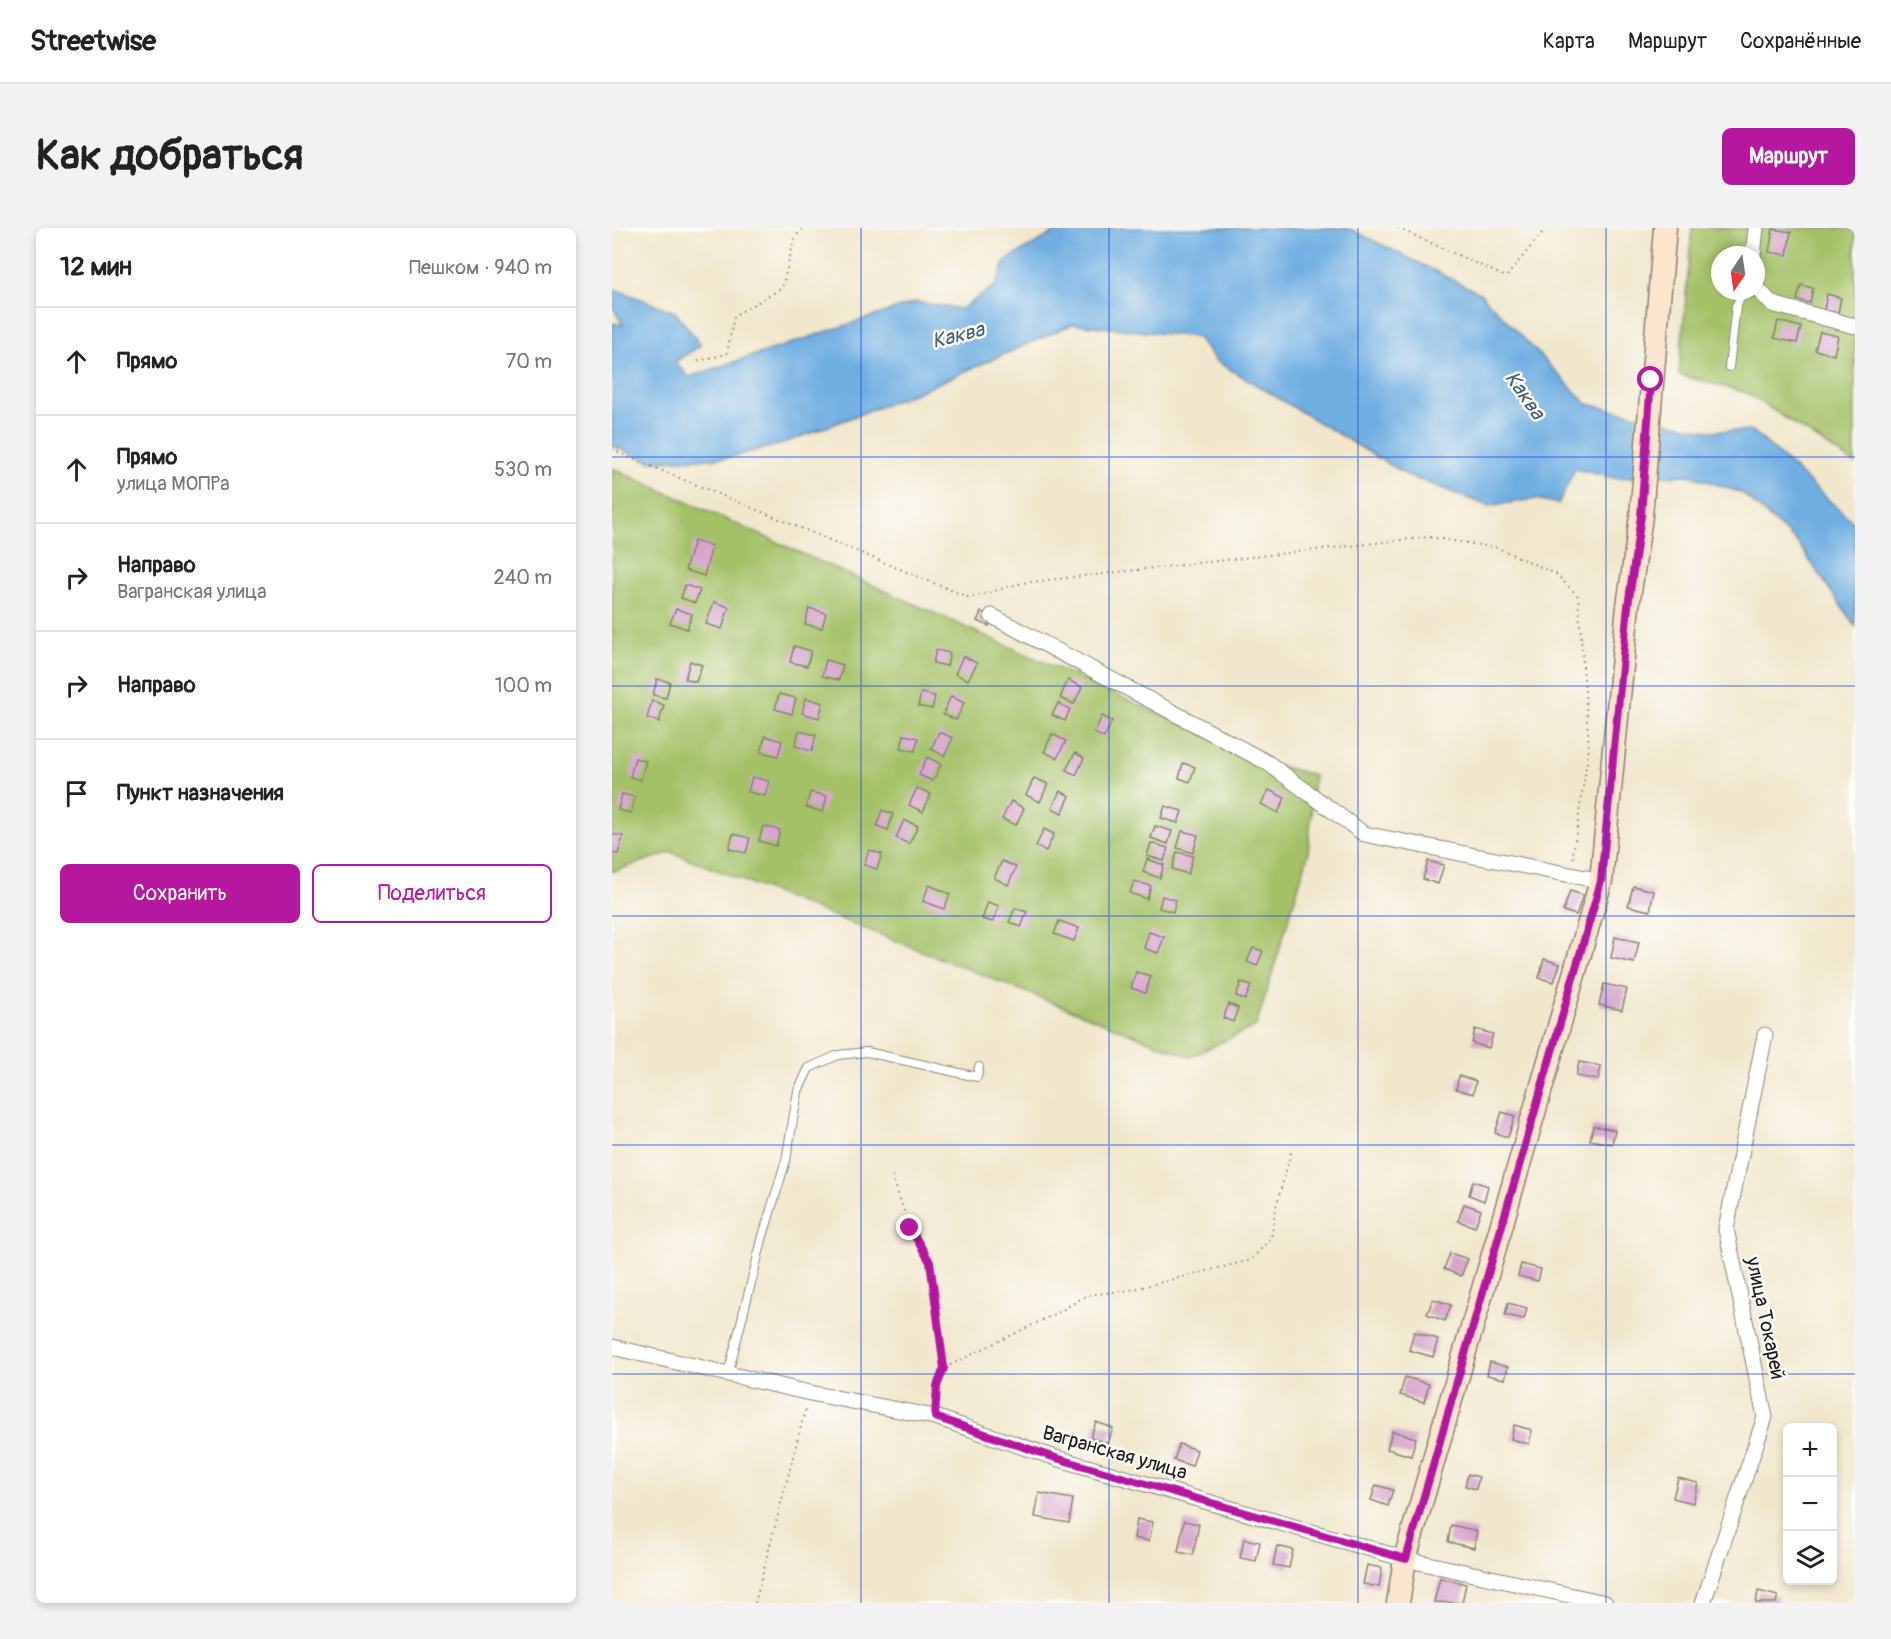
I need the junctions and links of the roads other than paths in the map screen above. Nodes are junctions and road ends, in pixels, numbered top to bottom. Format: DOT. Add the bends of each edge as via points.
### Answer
graph roads {
  1 [pos="1665,228"];
  2 [pos="1756,228"];
  3 [pos="1754,246"];
  4 [pos="1765,297"];
  5 [pos="1739,300"];
  6 [pos="1855,326"];
  7 [pos="1729,368"];
  8 [pos="992,616"];
  9 [pos="1601,881"];
  10 [pos="1765,1035"];
  11 [pos="979,1067"];
  12 [pos="612,1347"];
  13 [pos="728,1374"];
  14 [pos="1406,1559"];
  15 [pos="1398,1603"];
  16 [pos="1605,1603"];
  17 [pos="1703,1603"];
  1 -- 9 [label="main road" via="1641,516 1628,606"];
  2 -- 3 [label="street"];
  4 -- 6 [label="street" via="1772,304"];
  5 -- 7 [label="lane"];
  8 -- 9 [label="street" via="1268,763 1364,834"];
  9 -- 14 [label="main road"];
  10 -- 17 [label="street, улица Токарей" via="1726,1229 1765,1417"];
  11 -- 13 [label="lane" via="977,1077 867,1052 838,1055 809,1068 798,1091 786,1160 762,1236"];
  12 -- 13 [label="street, Вагранская улица"];
  13 -- 14 [label="street, Вагранская улица" via="935,1417 1056,1458"];
  14 -- 15 [label="main road"];
  14 -- 16 [label="street, Вагранская улица"];
}
